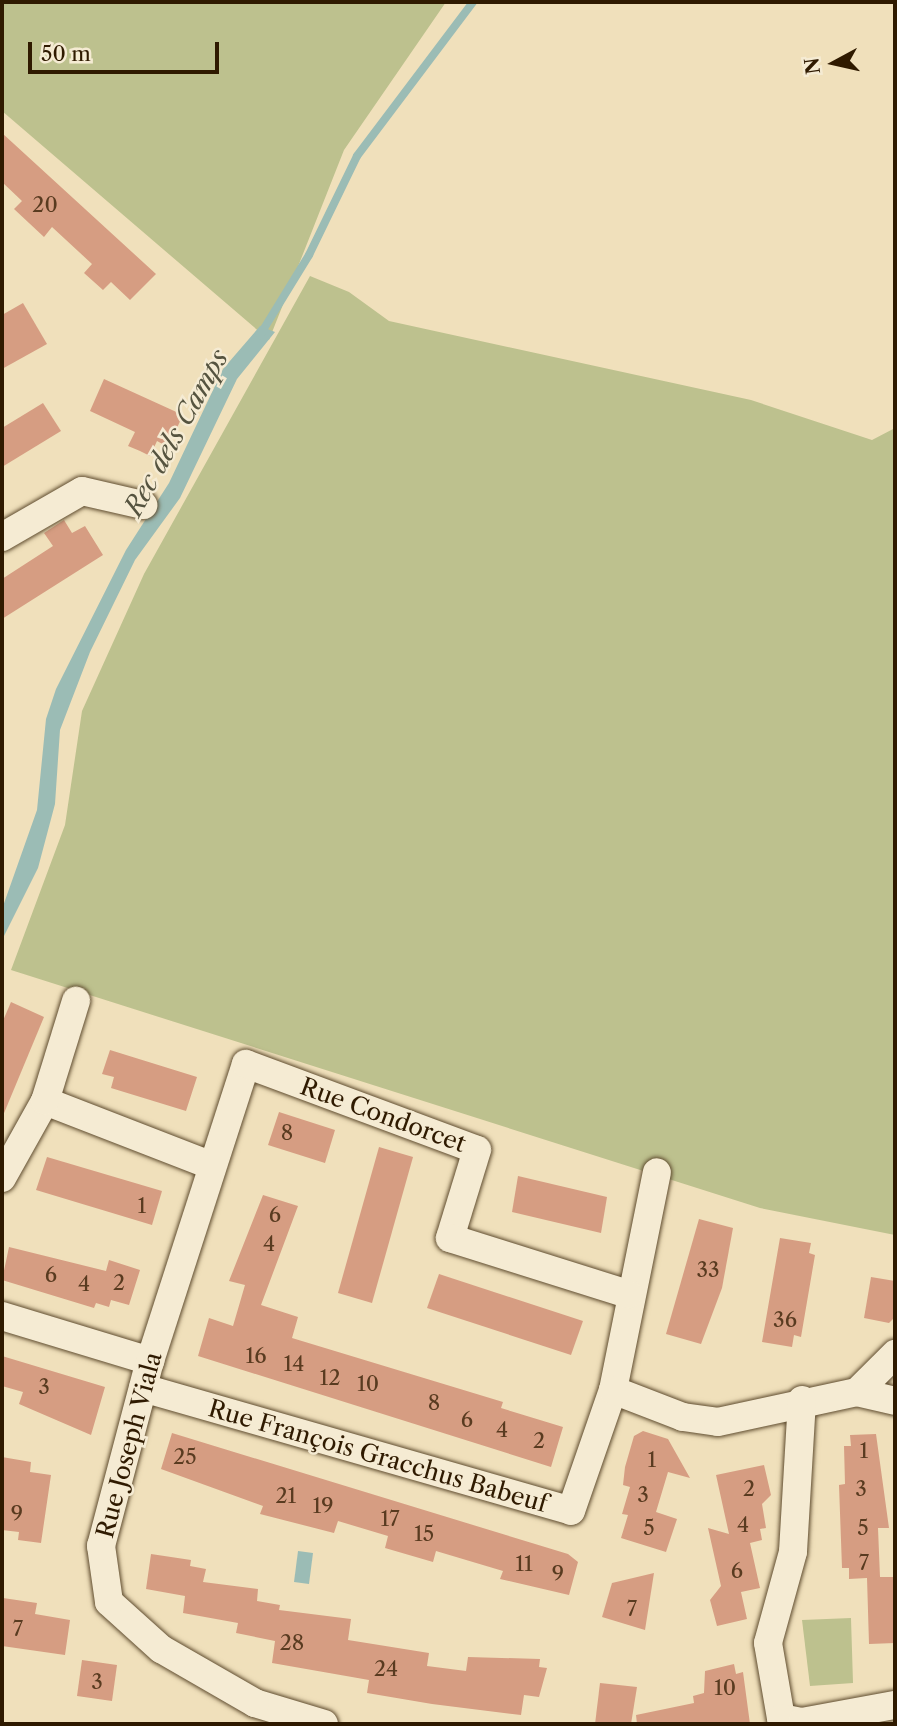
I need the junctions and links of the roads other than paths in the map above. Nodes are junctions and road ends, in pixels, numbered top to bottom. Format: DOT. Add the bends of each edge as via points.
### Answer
graph roads {
  1 [pos="144,505"];
  2 [pos="2,537"];
  3 [pos="76,1001"];
  4 [pos="45,1101"];
  5 [pos="210,1165"];
  6 [pos="657,1172"];
  7 [pos="2,1178"];
  8 [pos="177,1279"];
  9 [pos="628,1294"];
  10 [pos="2,1317"];
  11 [pos="895,1354"];
  12 [pos="150,1361"];
  13 [pos="143,1388"];
  14 [pos="613,1390"];
  15 [pos="857,1392"];
  16 [pos="802,1400"];
  17 [pos="895,1401"];
  18 [pos="895,1705"];
  19 [pos="253,1714"];
  20 [pos="782,1721"];
  21 [pos="324,1724"];
  1 -- 2 [label="street" via="82,491"];
  3 -- 4 [label="street"];
  4 -- 5 [label="street"];
  4 -- 7 [label="street"];
  5 -- 8 [label="street, Rue Condorcet"];
  5 -- 9 [label="street, Rue Condorcet" via="246,1064 477,1150 450,1238"];
  6 -- 9 [label="street"];
  8 -- 12 [label="street, Rue Joseph Viala"];
  9 -- 14 [label="street"];
  10 -- 12 [label="street"];
  11 -- 15 [label="street"];
  12 -- 13 [label="street, Rue Joseph Viala"];
  13 -- 14 [label="street, Rue François Gracchus Babeuf" via="571,1511"];
  13 -- 19 [label="street, Rue Joseph Viala" via="101,1546 109,1602 162,1649"];
  14 -- 16 [label="street" via="683,1417 718,1422"];
  15 -- 16 [label="street"];
  15 -- 17 [label="street"];
  16 -- 20 [label="street" via="793,1552 768,1643"];
  18 -- 20 [label="street" via="802,1722"];
  19 -- 21 [label="street, Rue Joseph Viala"];
}
